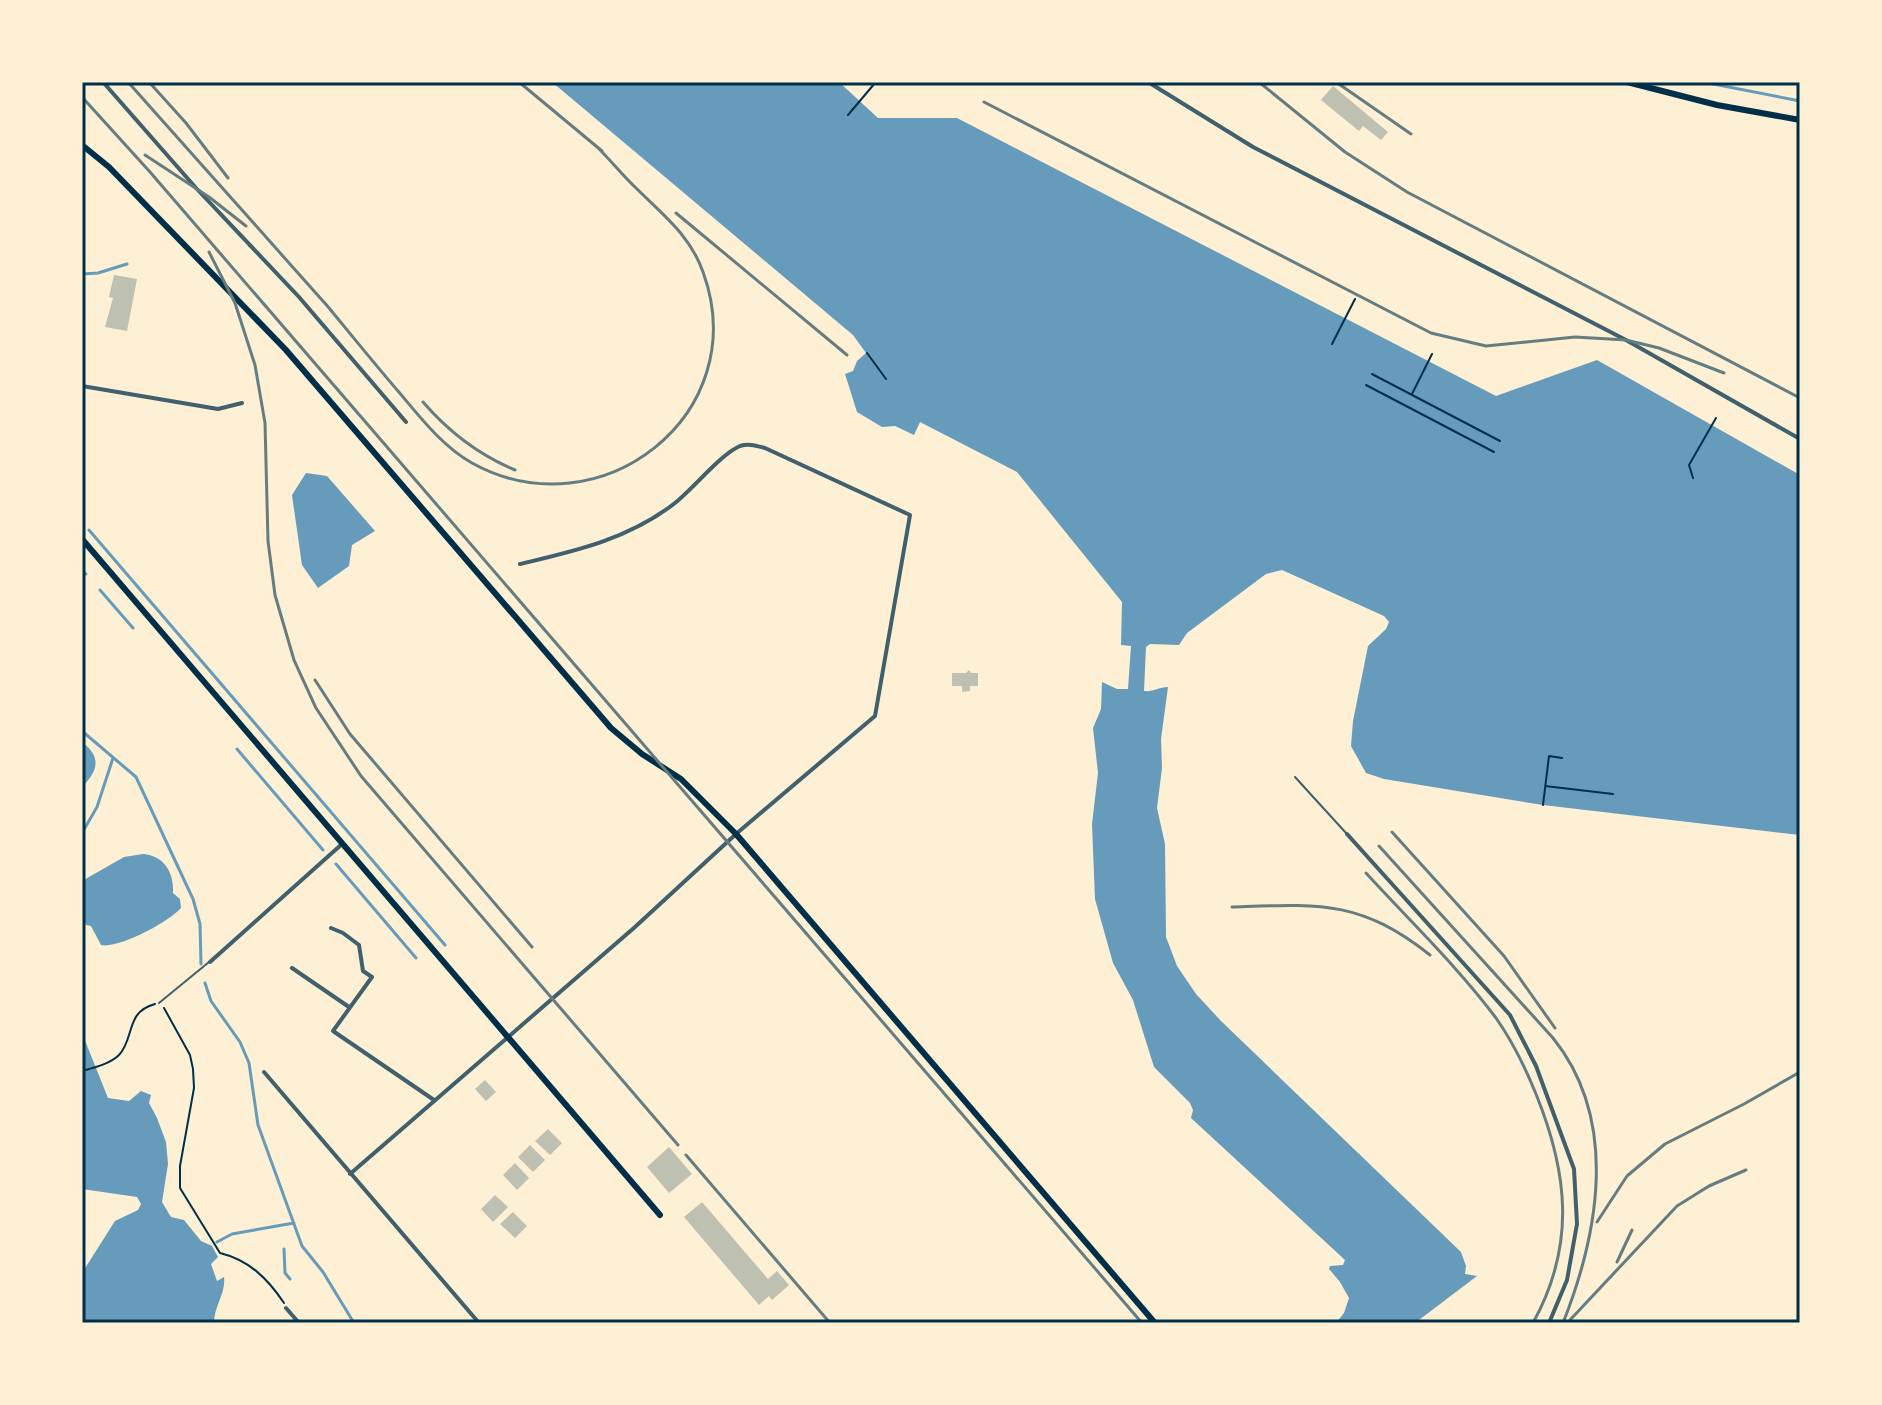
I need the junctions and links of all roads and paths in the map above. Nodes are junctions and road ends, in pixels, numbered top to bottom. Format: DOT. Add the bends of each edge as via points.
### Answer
graph roads {
  1 [pos="103,82"];
  2 [pos="1148,82"];
  3 [pos="1627,82"];
  4 [pos="875,83"];
  5 [pos="848,115"];
  6 [pos="1800,120"];
  7 [pos="82,145"];
  8 [pos="1355,299"];
  9 [pos="1332,344"];
  10 [pos="867,353"];
  11 [pos="1432,354"];
  12 [pos="1372,374"];
  13 [pos="886,379"];
  14 [pos="1366,385"];
  15 [pos="82,386"];
  16 [pos="1412,395"];
  17 [pos="242,403"];
  18 [pos="1716,418"];
  19 [pos="406,422"];
  20 [pos="1800,439"];
  21 [pos="1500,441"];
  22 [pos="1494,452"];
  23 [pos="1693,478"];
  24 [pos="82,539"];
  25 [pos="520,564"];
  26 [pos="1562,758"];
  27 [pos="1295,777"];
  28 [pos="1545,786"];
  29 [pos="1613,794"];
  30 [pos="1543,805"];
  31 [pos="736,834"];
  32 [pos="1347,834"];
  33 [pos="342,844"];
  34 [pos="331,928"];
  35 [pos="210,962"];
  36 [pos="292,968"];
  37 [pos="159,1003"];
  38 [pos="349,1008"];
  39 [pos="508,1038"];
  40 [pos="82,1071"];
  41 [pos="264,1072"];
  42 [pos="434,1100"];
  43 [pos="350,1174"];
  44 [pos="660,1215"];
  45 [pos="286,1308"];
  46 [pos="299,1323"];
  47 [pos="479,1323"];
  48 [pos="1155,1323"];
  49 [pos="1549,1323"];
  1 -- 19 [label="street"];
  2 -- 20 [label="street" via="1253,147 1613,333"];
  3 -- 6 [label="main road"];
  4 -- 5 [label="path"];
  7 -- 31 [label="main road" via="276,340 611,728 681,779"];
  8 -- 9 [label="path"];
  10 -- 13 [label="path"];
  11 -- 16 [label="path"];
  12 -- 16 [label="path"];
  14 -- 22 [label="path"];
  15 -- 17 [label="street" via="218,409"];
  16 -- 21 [label="path"];
  18 -- 23 [label="path" via="1689,465"];
  24 -- 33 [label="main road"];
  25 -- 31 [label="street" via="595,545 641,525 746,445 765,448 910,515 875,716"];
  26 -- 28 [label="path" via="1549,756"];
  27 -- 32 [label="lane"];
  28 -- 29 [label="path"];
  28 -- 30 [label="path"];
  31 -- 39 [label="street"];
  31 -- 48 [label="main road"];
  32 -- 49 [label="street" via="1510,1015 1536,1066 1574,1169 1577,1224 1567,1280"];
  33 -- 35 [label="street"];
  33 -- 39 [label="main road"];
  34 -- 38 [label="street" via="359,945 363,971 372,977"];
  35 -- 37 [label="lane"];
  36 -- 38 [label="street"];
  37 -- 40 [label="path" via="135,1017 119,1055"];
  37 -- 45 [label="path" via="190,1055 194,1088 180,1188 220,1253 241,1258 255,1269"];
  38 -- 42 [label="street" via="333,1031"];
  39 -- 42 [label="street"];
  39 -- 44 [label="main road"];
  41 -- 43 [label="street"];
  42 -- 43 [label="street"];
  43 -- 47 [label="street"];
  45 -- 46 [label="street"];
}
